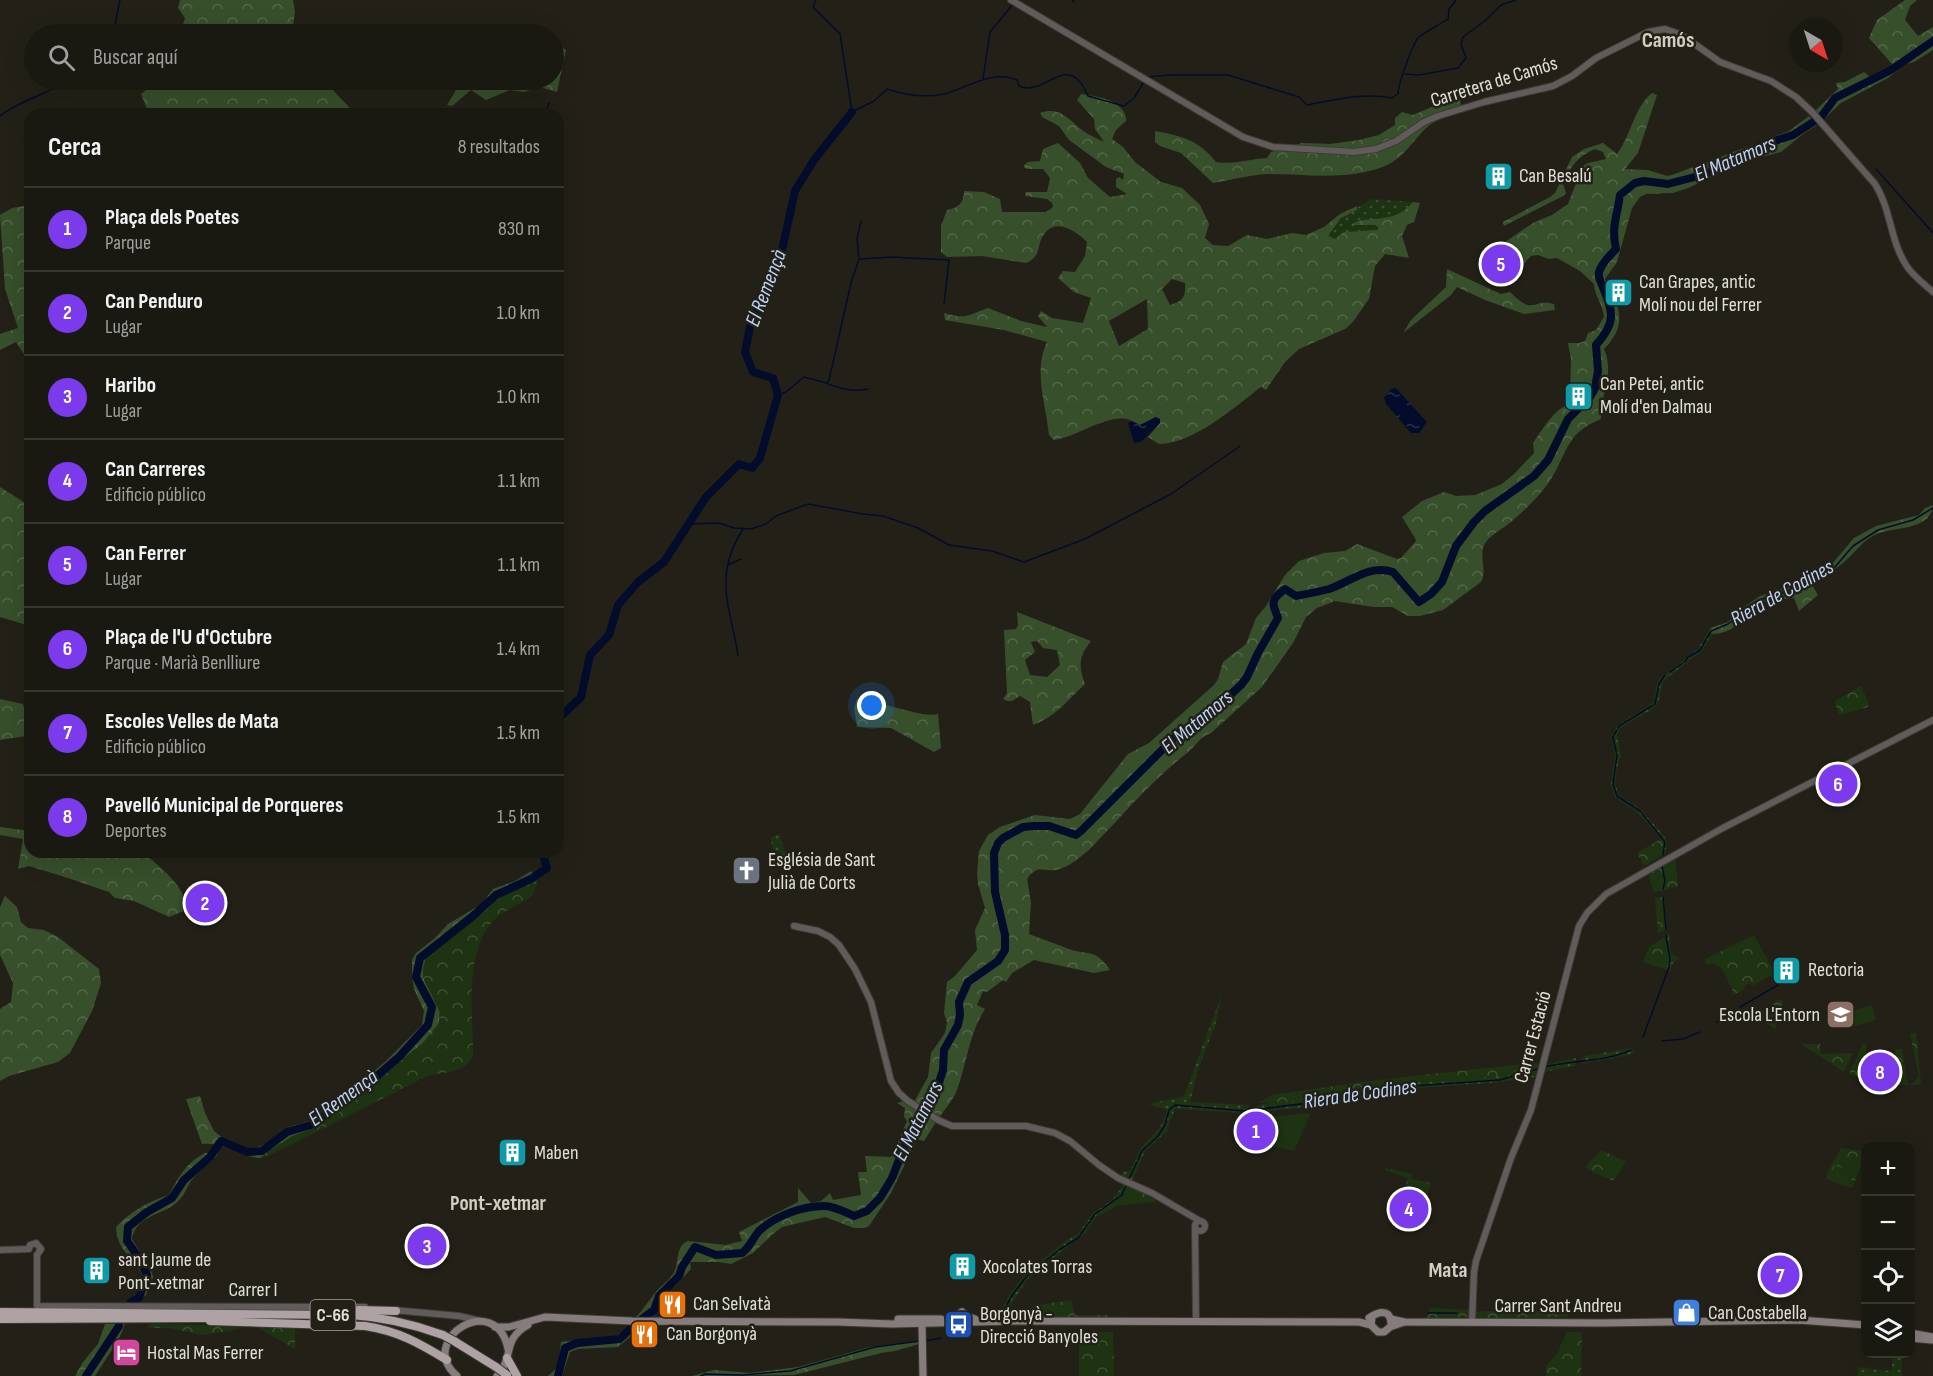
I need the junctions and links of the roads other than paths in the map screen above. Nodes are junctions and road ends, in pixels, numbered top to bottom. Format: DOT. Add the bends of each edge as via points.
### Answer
graph roads {
  1 [pos="1013,1"];
  2 [pos="1933,292"];
  3 [pos="1933,720"];
  4 [pos="794,926"];
  5 [pos="28,1249"];
  6 [pos="0,1250"];
  7 [pos="37,1255"];
  8 [pos="396,1311"];
  9 [pos="0,1312"];
  10 [pos="220,1313"];
  11 [pos="962,1317"];
  12 [pos="1372,1317"];
  13 [pos="0,1319"];
  14 [pos="198,1319"];
  15 [pos="885,1320"];
  16 [pos="620,1321"];
  17 [pos="944,1321"];
  18 [pos="1016,1321"];
  19 [pos="484,1322"];
  20 [pos="838,1322"];
  21 [pos="1196,1322"];
  22 [pos="1359,1322"];
  23 [pos="1472,1322"];
  24 [pos="986,1323"];
  25 [pos="1391,1323"];
  26 [pos="922,1325"];
  27 [pos="1371,1325"];
  28 [pos="1861,1326"];
  29 [pos="495,1327"];
  30 [pos="1915,1334"];
  31 [pos="442,1337"];
  32 [pos="1915,1338"];
  33 [pos="1933,1339"];
  34 [pos="508,1354"];
  35 [pos="447,1360"];
  36 [pos="496,1370"];
  37 [pos="457,1376"];
  38 [pos="506,1376"];
  39 [pos="517,1376"];
  40 [pos="923,1376"];
  1 -- 2 [label="street, Carretera de Camós" via="1252,141 1273,147 1354,152 1396,141 1437,116 1552,86 1648,32 1678,32 1728,66 1779,86 1812,112 1882,195 1906,266"];
  3 -- 23 [label="street, Carrer Estació" via="1721,829 1606,894 1587,913 1579,926 1532,1110 1476,1261"];
  4 -- 21 [label="street" via="830,937 855,969 871,1002 891,1081 908,1101 955,1126 1026,1126 1048,1131 1070,1141 1124,1181 1190,1215 1198,1226"];
  5 -- 6 [label="street"];
  5 -- 7 [label="street"];
  5 -- 7 [label="street" via="33,1243 38,1244 41,1249"];
  7 -- 8 [label="street, Carrer I" via="37,1306 345,1306"];
  8 -- 10 [label="highway"];
  8 -- 19 [label="street, Carrer I"];
  9 -- 10 [label="highway, C-66"];
  10 -- 31 [label="highway, C-66" via="380,1317"];
  11 -- 17 [label="main road"];
  11 -- 18 [label="main road"];
  11 -- 24 [label="main road"];
  12 -- 22 [label="main road"];
  12 -- 25 [label="main road" via="1381,1312 1387,1314"];
  12 -- 27 [label="main road"];
  13 -- 14 [label="highway, C-66"];
  14 -- 31 [label="highway, C-66" via="352,1319 393,1324"];
  14 -- 35 [label="highway" via="373,1327 399,1334"];
  15 -- 17 [label="main road"];
  15 -- 20 [label="main road"];
  15 -- 26 [label="main road"];
  16 -- 20 [label="main road"];
  16 -- 29 [label="main road" via="545,1317"];
  16 -- 34 [label="main road" via="537,1322 515,1334"];
  17 -- 24 [label="main road"];
  17 -- 26 [label="main road"];
  18 -- 21 [label="main road"];
  18 -- 24 [label="main road"];
  19 -- 29 [label="main road"];
  19 -- 35 [label="main road" via="467,1323 453,1333 447,1343"];
  20 -- 26 [label="main road"];
  21 -- 22 [label="main road"];
  22 -- 27 [label="main road"];
  23 -- 25 [label="main road, Carrer Sant Andreu"];
  23 -- 28 [label="main road, Carrer Sant Andreu" via="1799,1320"];
  25 -- 27 [label="main road" via="1381,1333"];
  26 -- 40 [label="main road"];
  29 -- 34 [label="main road" via="504,1337"];
  30 -- 33 [label="main road"];
  31 -- 36 [label="highway, C-66, bridge"];
  32 -- 33 [label="main road"];
  34 -- 36 [label="main road" via="505,1365"];
  34 -- 39 [label="highway"];
  35 -- 37 [label="main road"];
  36 -- 38 [label="highway, C-66, bridge"];
}
